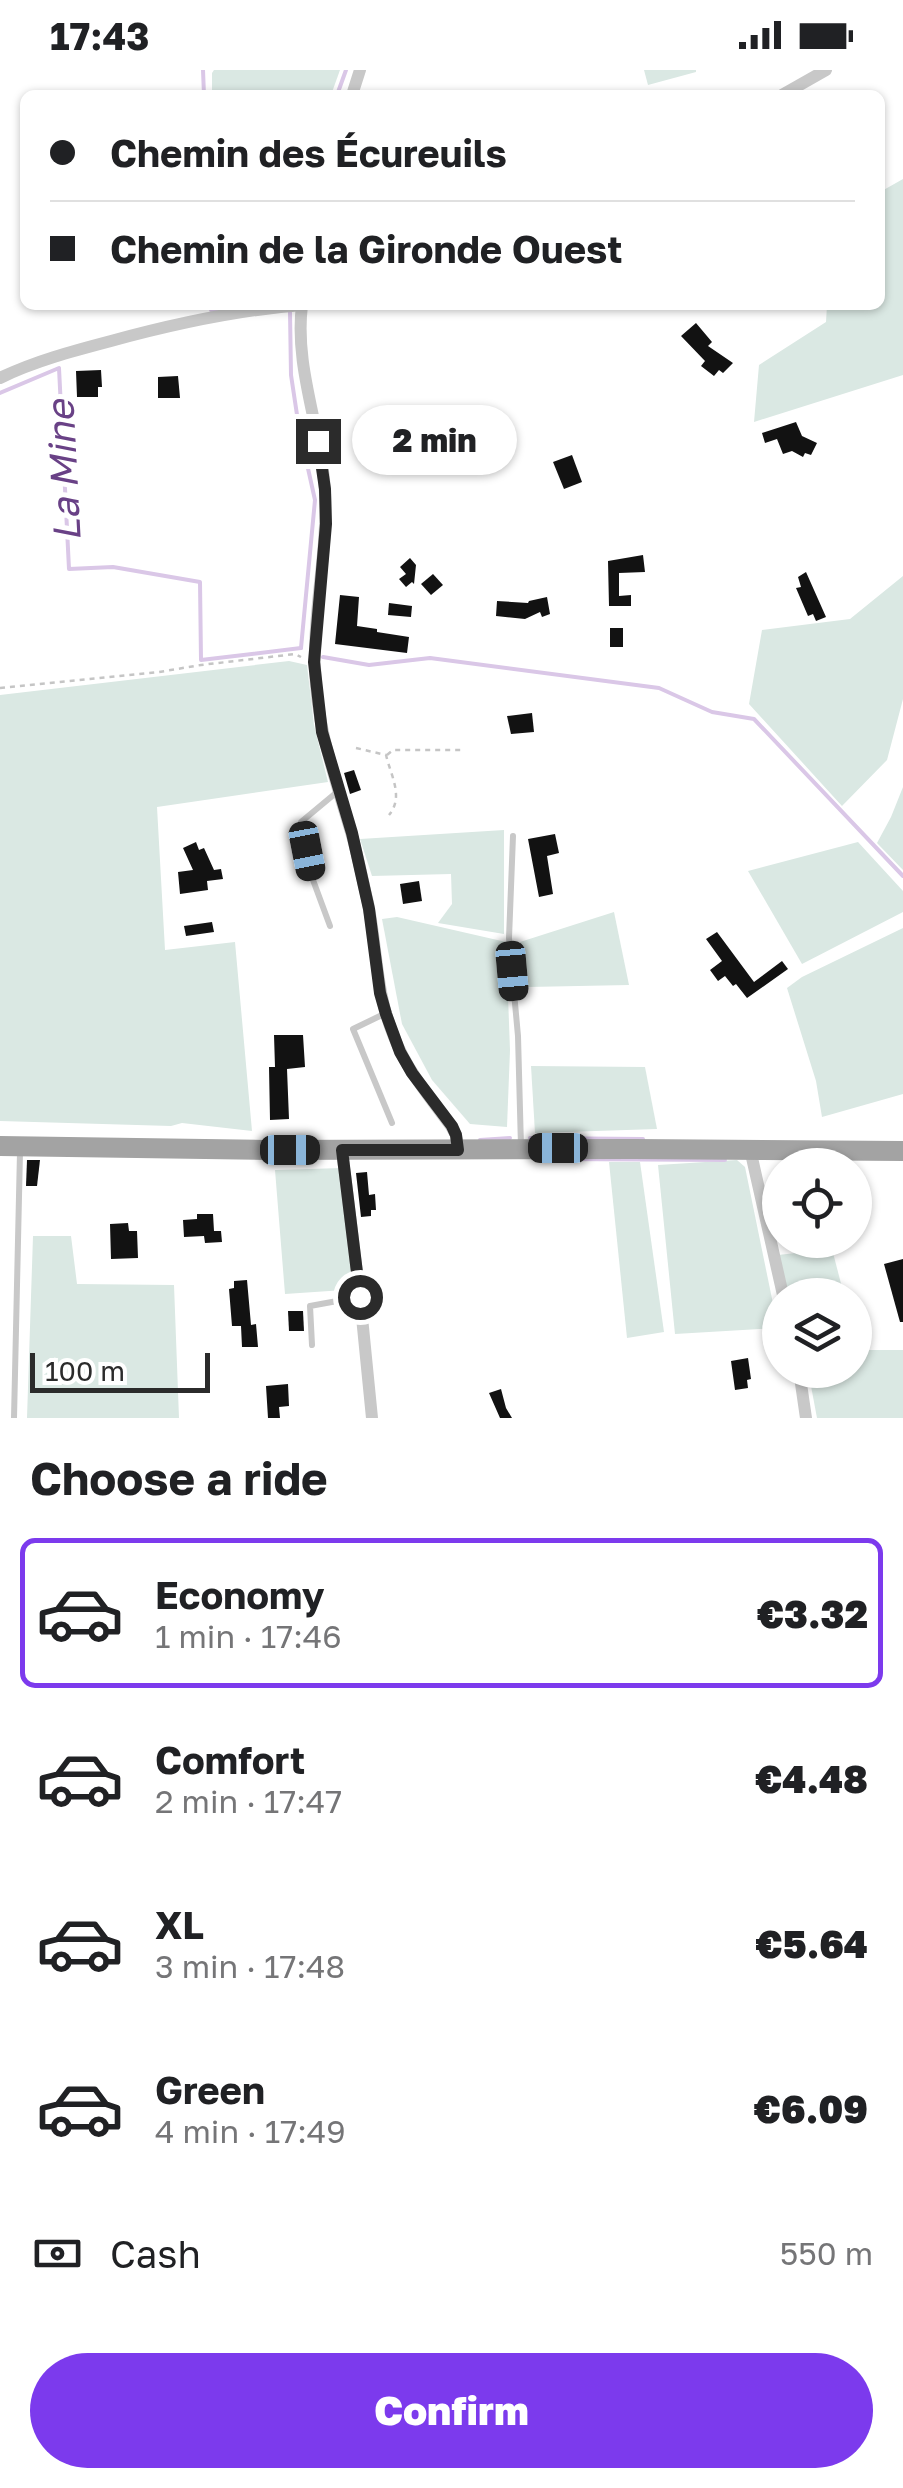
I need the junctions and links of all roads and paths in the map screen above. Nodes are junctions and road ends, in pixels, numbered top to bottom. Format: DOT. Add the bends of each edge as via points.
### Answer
graph roads {
  1 [pos="826,70"];
  2 [pos="791,90"];
  3 [pos="265,310"];
  4 [pos="302,310"];
  5 [pos="0,378"];
  6 [pos="314,662"];
  7 [pos="0,688"];
  8 [pos="356,748"];
  9 [pos="461,750"];
  10 [pos="386,756"];
  11 [pos="338,792"];
  12 [pos="388,815"];
  13 [pos="513,836"];
  14 [pos="330,926"];
  15 [pos="386,1014"];
  16 [pos="392,1123"];
  17 [pos="10,1146"];
  18 [pos="521,1148"];
  19 [pos="750,1149"];
  20 [pos="342,1150"];
  21 [pos="458,1150"];
  22 [pos="903,1151"];
  23 [pos="779,1278"];
  24 [pos="360,1297"];
  25 [pos="312,1344"];
  26 [pos="801,1388"];
  27 [pos="14,1418"];
  28 [pos="372,1418"];
  29 [pos="806,1418"];
  1 -- 2 [label="street"];
  3 -- 5 [label="street" via="160,328"];
  4 -- 6 [label="street" via="302,360 325,489"];
  6 -- 7 [label="path" via="295,654"];
  6 -- 11 [label="street"];
  8 -- 10 [label="path"];
  9 -- 10 [label="path" via="393,750"];
  10 -- 12 [label="path" via="397,796"];
  11 -- 14 [label="lane" via="301,822"];
  11 -- 15 [label="street" via="369,909"];
  13 -- 18 [label="lane" via="510,938"];
  15 -- 16 [label="lane" via="353,1029"];
  15 -- 21 [label="street" via="412,1073 452,1126"];
  17 -- 20 [label="main road"];
  17 -- 27 [label="lane"];
  18 -- 19 [label="main road"];
  18 -- 21 [label="main road"];
  19 -- 22 [label="main road"];
  19 -- 23 [label="street"];
  20 -- 21 [label="main road"];
  20 -- 24 [label="street"];
  24 -- 25 [label="lane" via="310,1306"];
  24 -- 28 [label="street"];
  26 -- 29 [label="street"];
}
